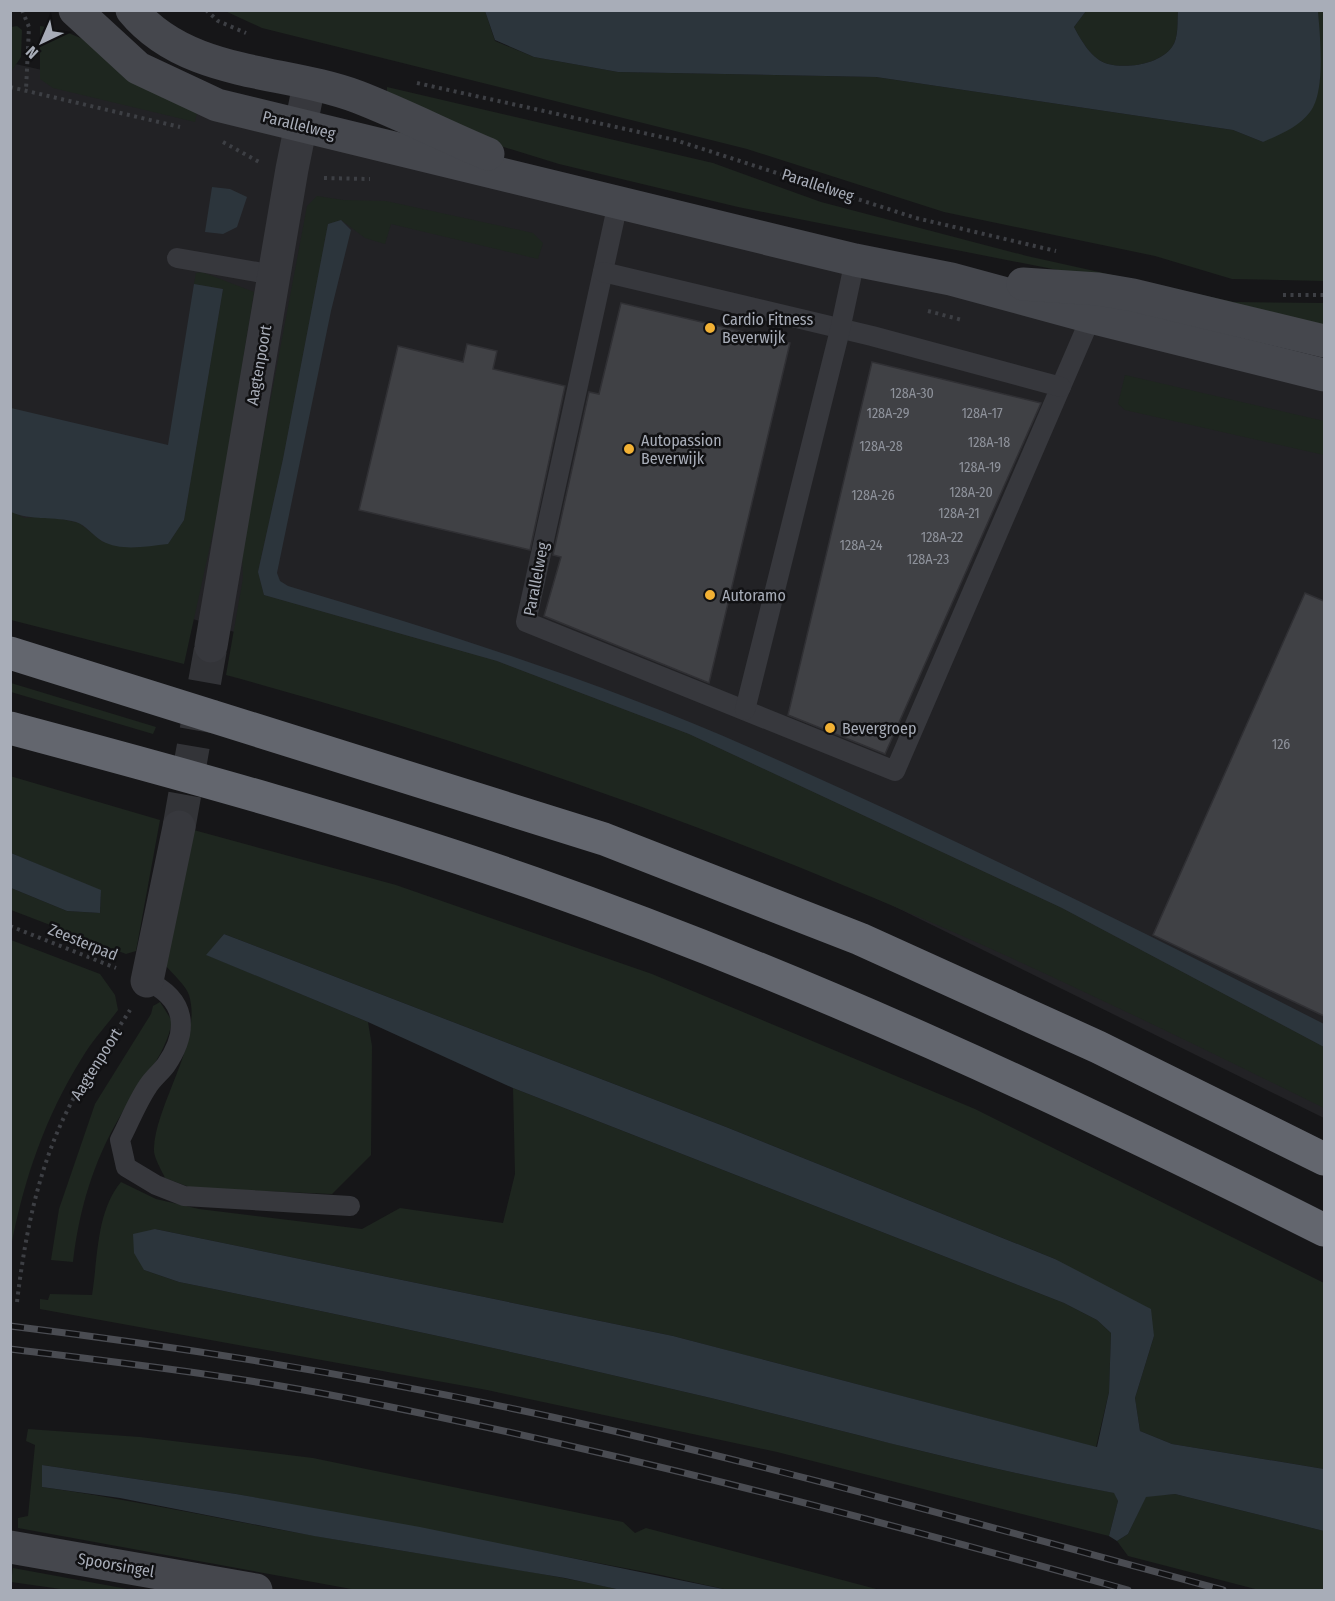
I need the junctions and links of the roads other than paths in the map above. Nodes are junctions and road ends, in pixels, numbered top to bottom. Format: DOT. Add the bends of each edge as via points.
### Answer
graph roads {
  1 [pos="75,10"];
  2 [pos="132,10"];
  3 [pos="309,85"];
  4 [pos="301,126"];
  5 [pos="549,184"];
  6 [pos="618,203"];
  7 [pos="177,258"];
  8 [pos="855,260"];
  9 [pos="603,272"];
  10 [pos="274,275"];
  11 [pos="951,279"];
  12 [pos="1091,318"];
  13 [pos="840,330"];
  14 [pos="1324,341"];
  15 [pos="1324,375"];
  16 [pos="1061,387"];
  17 [pos="212,646"];
  18 [pos="10,653"];
  19 [pos="745,710"];
  20 [pos="10,728"];
  21 [pos="179,827"];
  22 [pos="147,981"];
  23 [pos="1324,1159"];
  24 [pos="350,1206"];
  25 [pos="1324,1230"];
  26 [pos="10,1547"];
  27 [pos="256,1590"];
  1 -- 4 [label="main road, Parallelweg" via="138,68 217,105"];
  2 -- 3 [label="main road, Parallelweg" via="174,46 236,68"];
  3 -- 4 [label="street, Aagtenpoort"];
  3 -- 5 [label="main road, Parallelweg" via="357,97"];
  4 -- 5 [label="main road, Parallelweg"];
  4 -- 10 [label="street, Aagtenpoort"];
  5 -- 6 [label="main road, Parallelweg"];
  6 -- 8 [label="main road, Parallelweg"];
  6 -- 9 [label="lane, Parallelweg"];
  7 -- 10 [label="lane"];
  8 -- 11 [label="main road, Parallelweg"];
  8 -- 13 [label="lane"];
  9 -- 13 [label="lane"];
  9 -- 19 [label="lane, Parallelweg" via="526,622"];
  10 -- 17 [label="street, Aagtenpoort"];
  11 -- 12 [label="main road, Parallelweg"];
  11 -- 14 [label="main road, Parallelweg" via="1110,291"];
  12 -- 15 [label="main road, Parallelweg"];
  12 -- 16 [label="lane, Parallelweg"];
  13 -- 16 [label="lane"];
  13 -- 19 [label="lane"];
  16 -- 19 [label="lane, Parallelweg" via="895,771"];
  18 -- 23 [label="highway" via="604,839 860,939 1098,1047"];
  20 -- 25 [label="highway" via="359,826 533,883 687,940 933,1044"];
  21 -- 22 [label="street"];
  22 -- 24 [label="lane" via="163,988 177,1004 182,1022 175,1049 148,1086 120,1140 126,1167 184,1196"];
  26 -- 27 [label="main road, Spoorsingel"];
}
